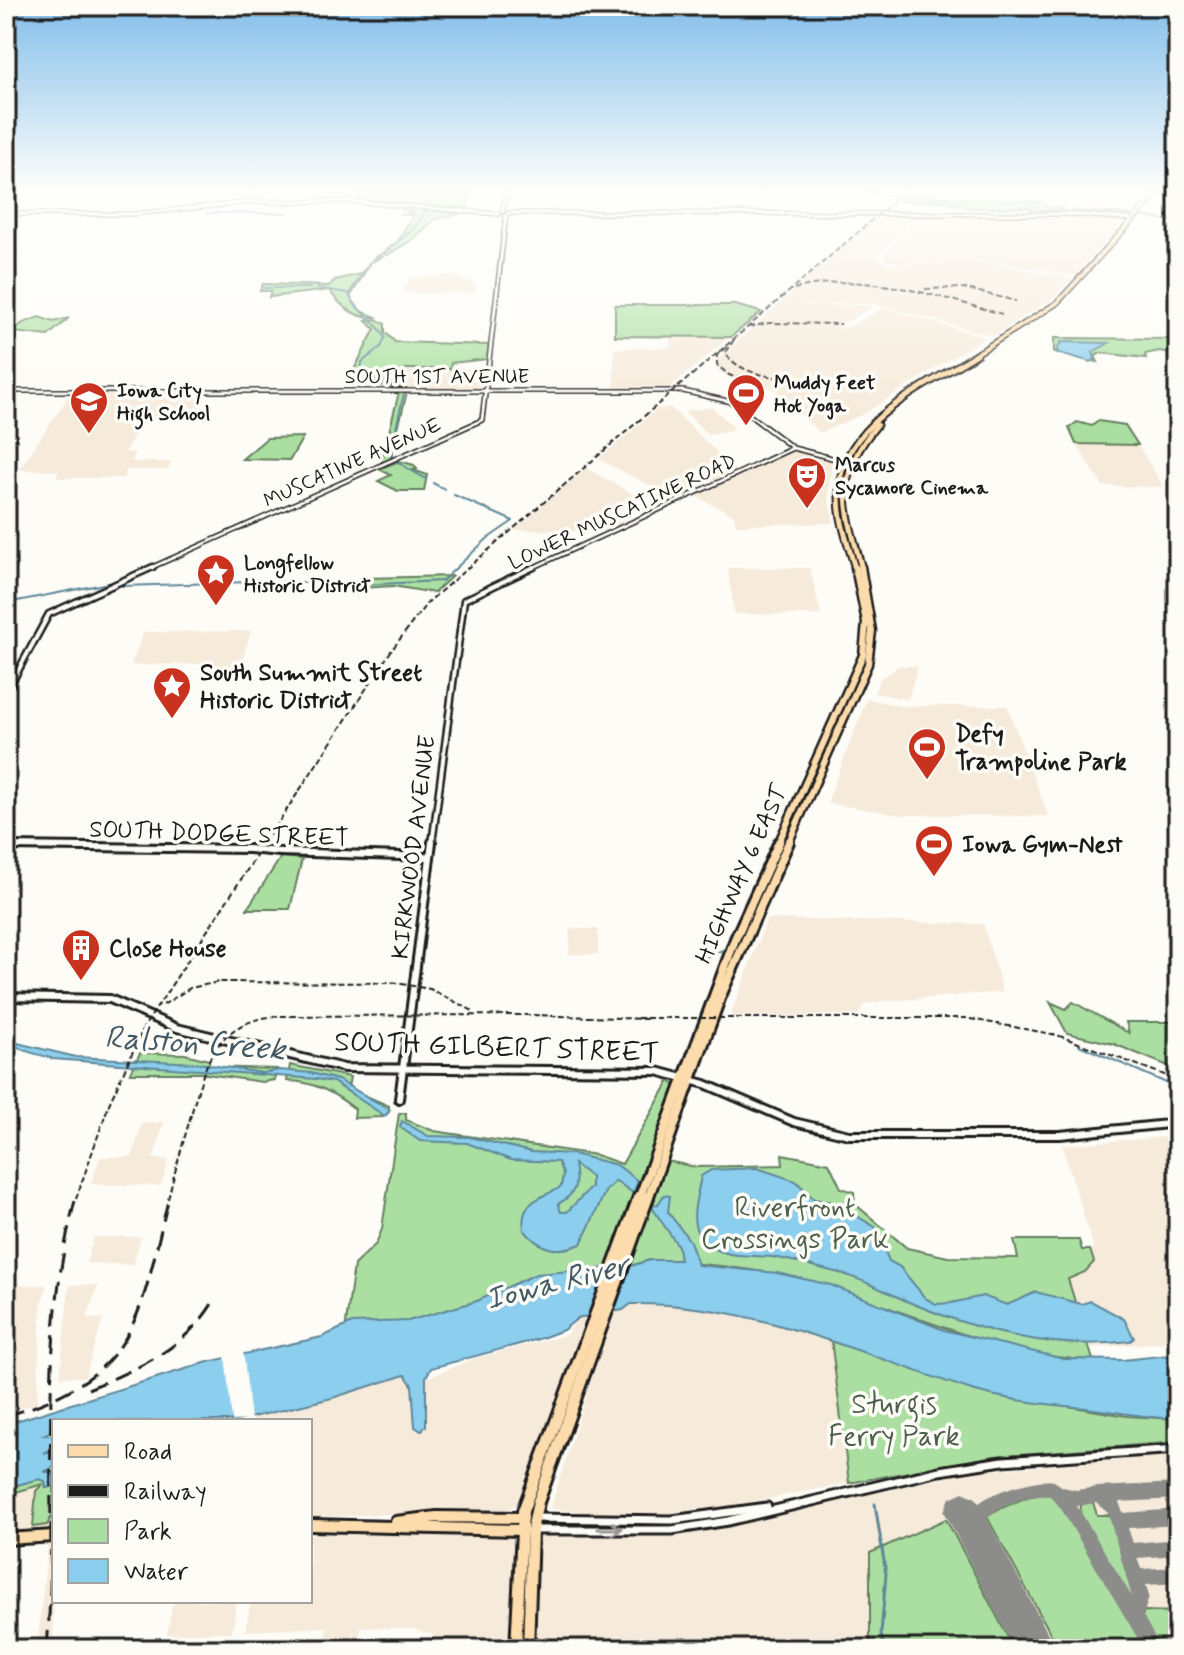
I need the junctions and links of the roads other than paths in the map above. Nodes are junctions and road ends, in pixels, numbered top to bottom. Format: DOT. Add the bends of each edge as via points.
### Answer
graph roads {
  1 [pos="499,267"];
  2 [pos="1091,267"];
  3 [pos="487,390"];
  4 [pos="6,391"];
  5 [pos="793,448"];
  6 [pos="845,462"];
  7 [pos="464,600"];
  8 [pos="6,693"];
  9 [pos="6,846"];
  10 [pos="430,857"];
  11 [pos="9,997"];
  12 [pos="402,1069"];
  13 [pos="687,1076"];
  14 [pos="399,1099"];
  15 [pos="1178,1123"];
  16 [pos="1178,1449"];
  17 [pos="527,1524"];
  18 [pos="312,1525"];
  19 [pos="52,1536"];
  20 [pos="6,1539"];
  21 [pos="516,1649"];
  22 [pos="528,1649"];
  1 -- 3 [label="main road, MUSCATINE AVENUE"];
  2 -- 6 [label="main road" via="1074,288 1034,318 881,421"];
  3 -- 4 [label="main road, SOUTH 1ST AVENUE"];
  3 -- 5 [label="main road, SOUTH 1ST AVENUE" via="700,393 738,405"];
  3 -- 8 [label="main road, MUSCATINE AVENUE" via="484,417 477,423 49,614"];
  5 -- 6 [label="main road, SOUTH 1ST AVENUE"];
  5 -- 7 [label="main road, LOWER MUSCATINE ROAD"];
  6 -- 13 [label="main road, HIGHWAY 6 EAST" via="844,502 874,612 870,658"];
  7 -- 10 [label="main road, KIRKWOOD AVENUE"];
  9 -- 10 [label="main road, SOUTH DODGE STREET, bridge"];
  10 -- 12 [label="main road, KIRKWOOD AVENUE"];
  11 -- 12 [label="main road, SOUTH GILBERT STREET" via="110,999 179,1029 337,1067"];
  12 -- 13 [label="main road, SOUTH GILBERT STREET" via="634,1069"];
  12 -- 14 [label="main road, KIRKWOOD AVENUE"];
  13 -- 15 [label="main road, SOUTH GILBERT STREET" via="788,1120 846,1134 1027,1137"];
  13 -- 17 [label="main road, HIGHWAY 6 EAST"];
  16 -- 17 [label="main road" via="974,1465 672,1530"];
  17 -- 18 [label="main road"];
  17 -- 21 [label="main road"];
  17 -- 22 [label="main road"];
  19 -- 20 [label="main road"];
}
